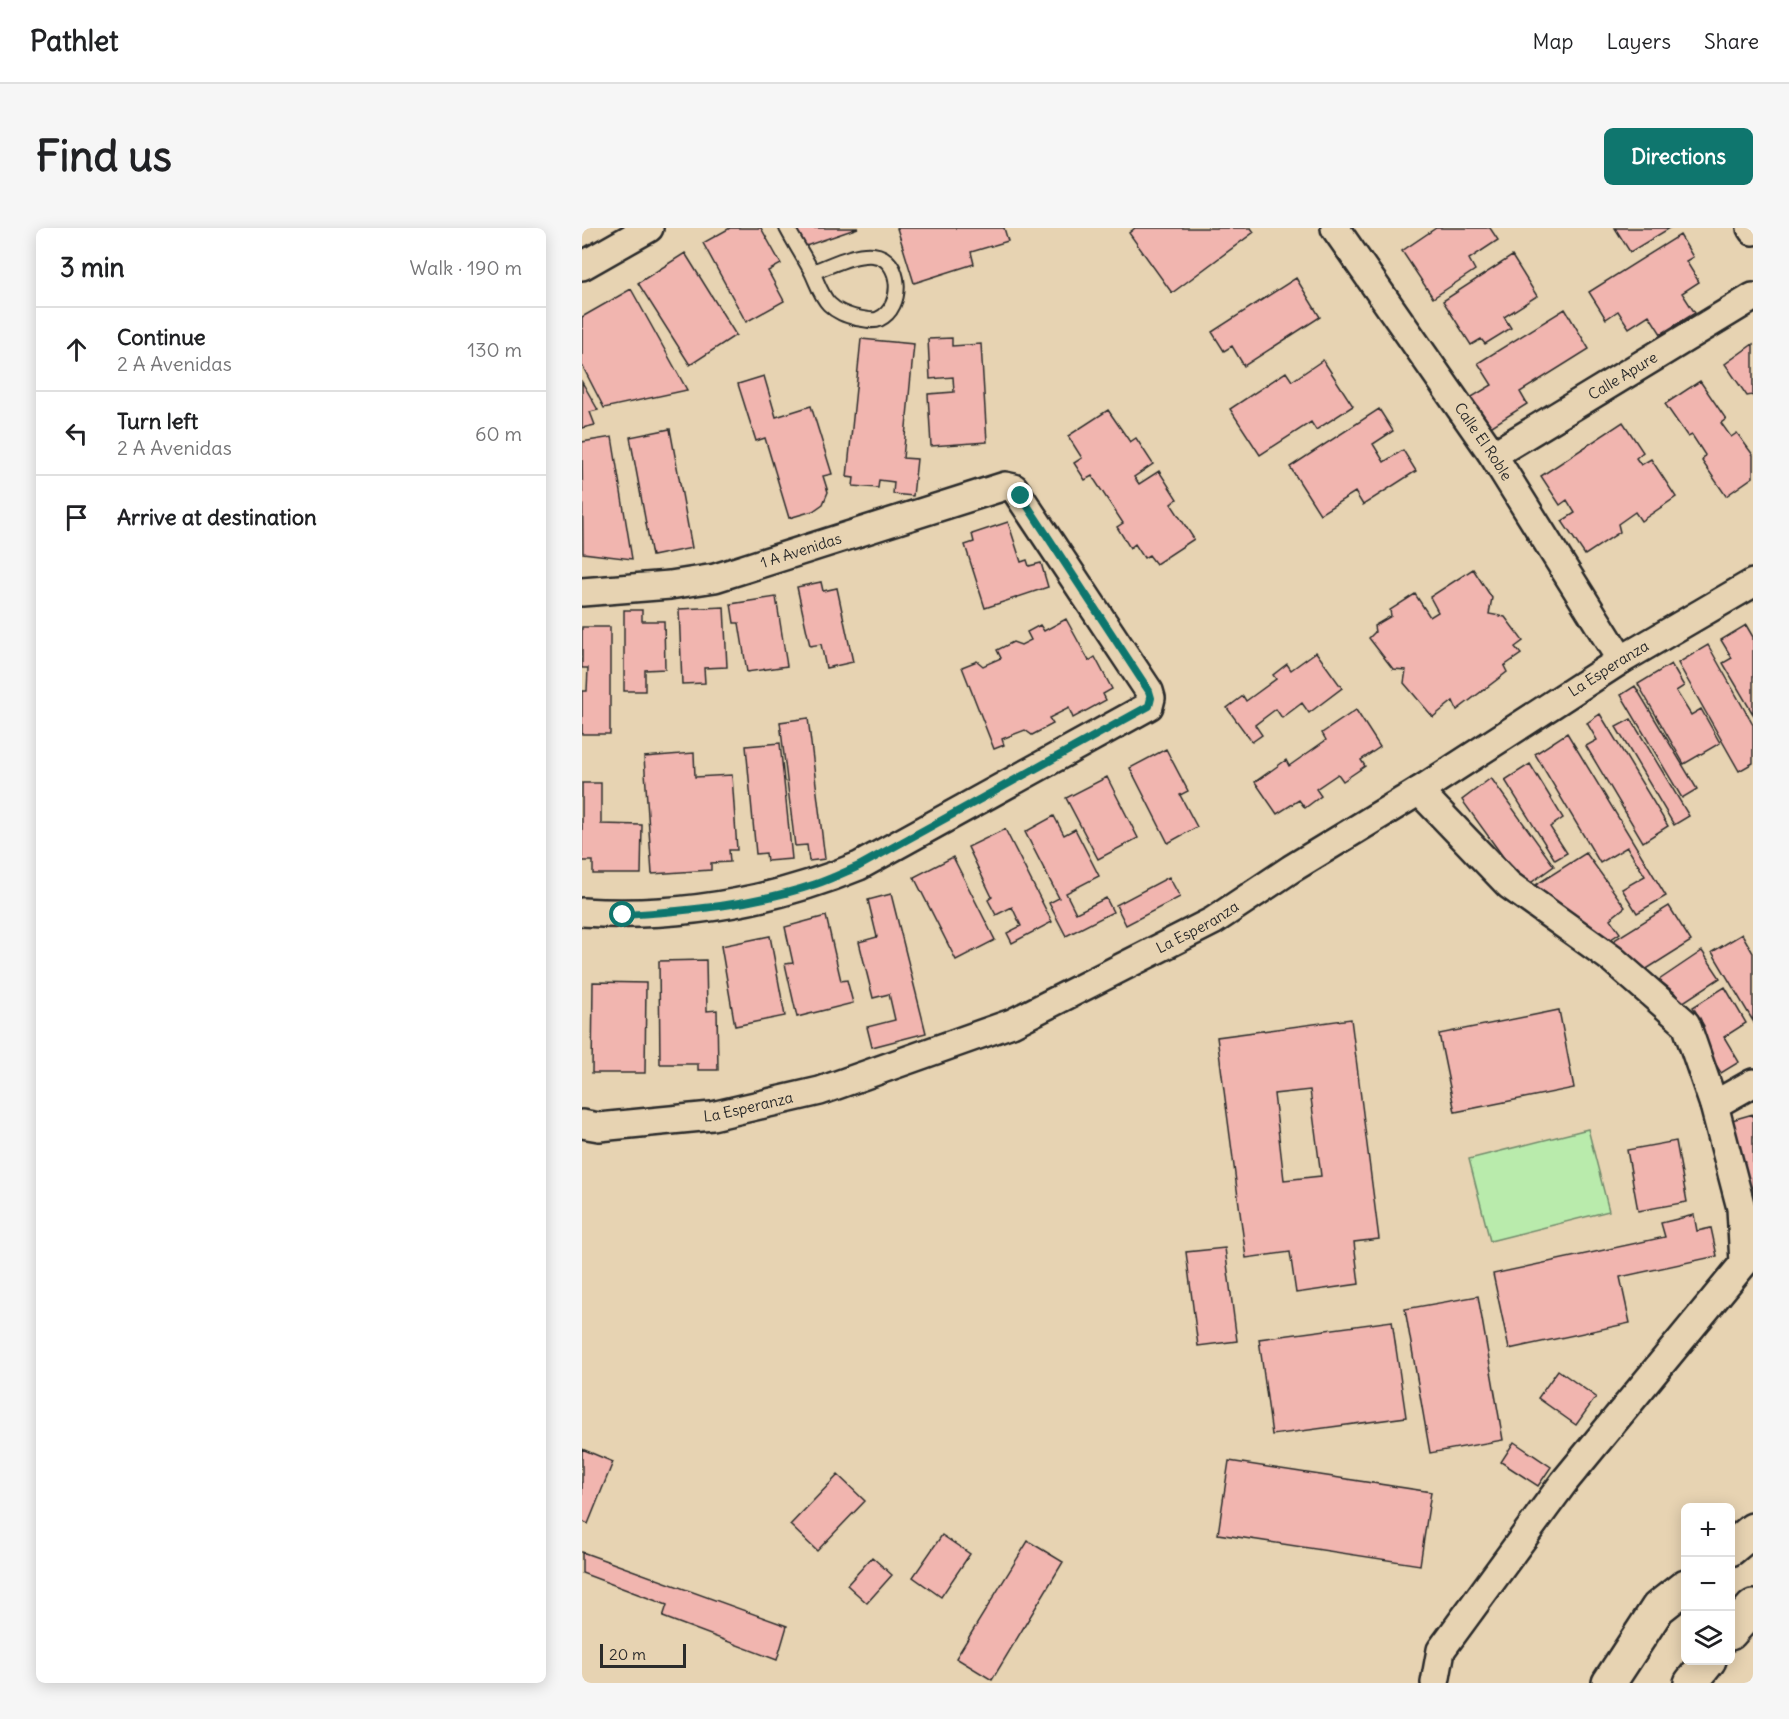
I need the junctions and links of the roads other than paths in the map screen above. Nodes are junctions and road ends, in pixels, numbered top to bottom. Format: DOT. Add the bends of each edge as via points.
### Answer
graph roads {
  1 [pos="649,228"];
  2 [pos="787,228"];
  3 [pos="1335,228"];
  4 [pos="582,266"];
  5 [pos="812,272"];
  6 [pos="1753,297"];
  7 [pos="1493,455"];
  8 [pos="1753,583"];
  9 [pos="582,592"];
  10 [pos="1621,660"];
  11 [pos="1419,791"];
  12 [pos="582,912"];
  13 [pos="1753,1083"];
  14 [pos="1714,1105"];
  15 [pos="582,1124"];
  16 [pos="1748,1273"];
  17 [pos="1753,1530"];
  18 [pos="1735,1546"];
  19 [pos="1681,1590"];
  20 [pos="1753,1607"];
  21 [pos="1735,1629"];
  22 [pos="1705,1665"];
  23 [pos="1435,1683"];
  24 [pos="1609,1683"];
  25 [pos="1691,1683"];
  1 -- 4 [label="street"];
  2 -- 5 [label="lane"];
  3 -- 7 [label="street, Calle El Roble"];
  5 -- 5 [label="lane" via="828,303 841,314 879,319 893,306 898,292 891,267 874,255 859,256"];
  6 -- 7 [label="street, Calle Apure"];
  7 -- 10 [label="street, Calle El Roble"];
  8 -- 10 [label="street, La Esperanza"];
  9 -- 12 [label="street, 1 A Avenidas" via="715,578 1005,486 1014,488 1151,698 1149,706 859,866 816,884 684,911 623,915"];
  10 -- 11 [label="street, La Esperanza"];
  11 -- 14 [label="street" via="1509,885 1612,959 1686,1024"];
  11 -- 15 [label="street, La Esperanza" via="1213,921 1012,1023 820,1091 723,1114 599,1127"];
  13 -- 14 [label="street"];
  14 -- 16 [label="street" via="1741,1208"];
  16 -- 23 [label="street" via="1557,1491 1441,1650"];
  17 -- 18 [label="street"];
  19 -- 24 [label="street" via="1658,1608"];
  20 -- 21 [label="street"];
  22 -- 25 [label="street"];
}
